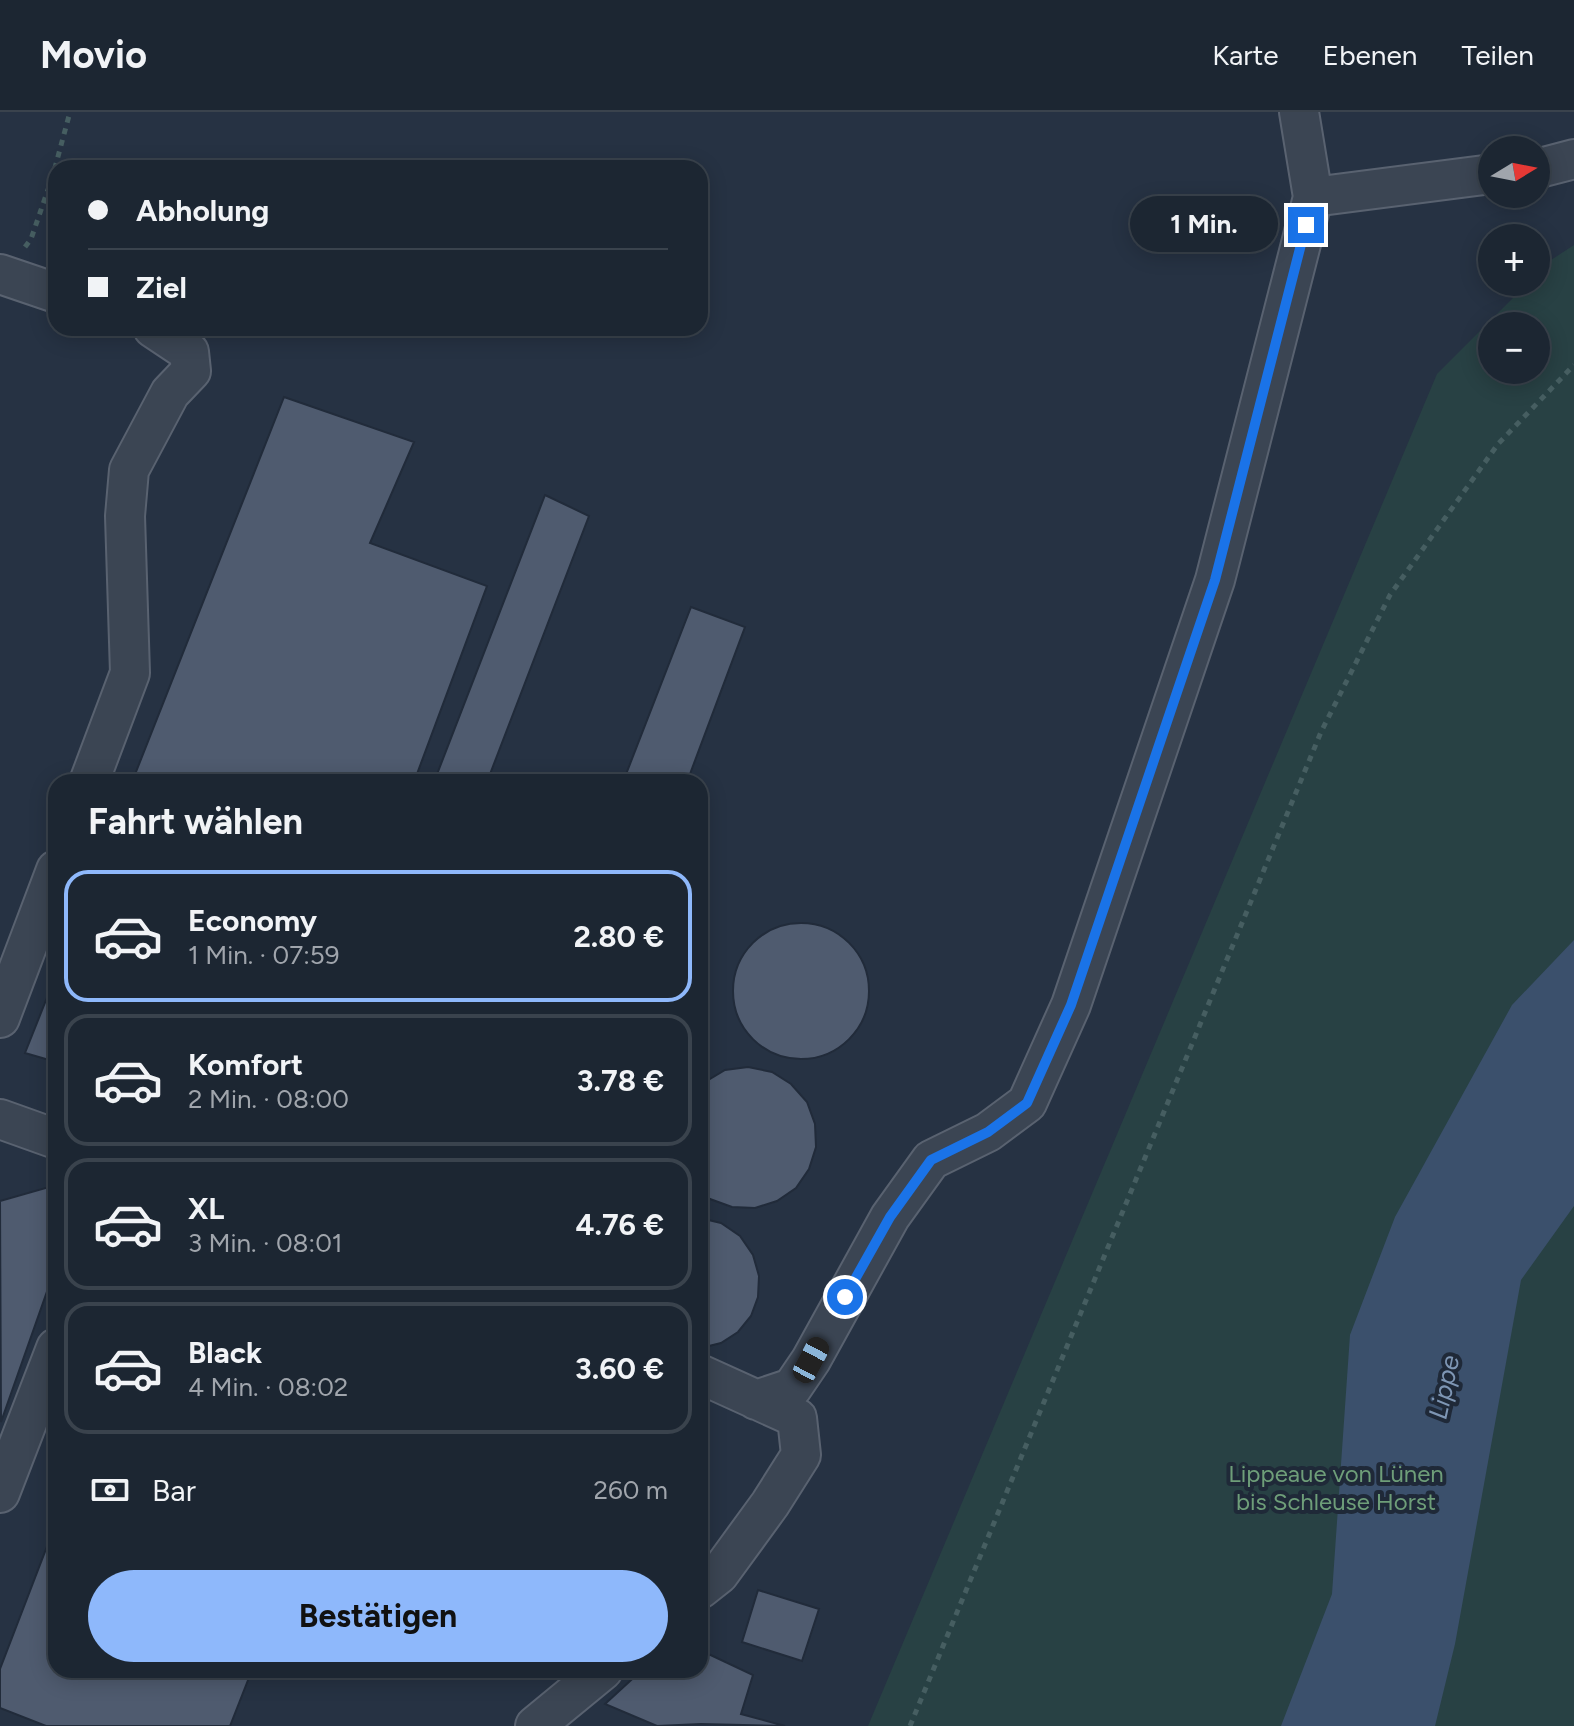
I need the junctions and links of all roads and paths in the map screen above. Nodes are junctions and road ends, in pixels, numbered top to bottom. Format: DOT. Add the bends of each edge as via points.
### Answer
graph roads {
  1 [pos="70,112"];
  2 [pos="1299,112"];
  3 [pos="1574,159"];
  4 [pos="57,160"];
  5 [pos="1550,165"];
  6 [pos="1478,176"];
  7 [pos="48,190"];
  8 [pos="1313,197"];
  9 [pos="3,274"];
  10 [pos="48,290"];
  11 [pos="165,336"];
  12 [pos="1574,365"];
  13 [pos="92,774"];
  14 [pos="48,891"];
  15 [pos="0,1018"];
  16 [pos="0,1119"];
  17 [pos="48,1136"];
  18 [pos="48,1369"];
  19 [pos="708,1378"];
  20 [pos="756,1400"];
  21 [pos="0,1493"];
  22 [pos="708,1583"];
  23 [pos="593,1678"];
  24 [pos="535,1726"];
  25 [pos="910,1726"];
  1 -- 4 [label="path"];
  2 -- 8 [label="lane"];
  3 -- 5 [label="lane"];
  6 -- 8 [label="lane"];
  7 -- 9 [label="path" via="31,239"];
  8 -- 20 [label="lane" via="1215,580 1071,1005 1027,1103 988,1132 931,1160 890,1217 792,1388"];
  9 -- 10 [label="lane"];
  11 -- 13 [label="lane" via="189,352 191,371 170,393 129,470 125,516 130,673"];
  12 -- 25 [label="path" via="1498,444 1390,595 1321,732"];
  14 -- 15 [label="lane"];
  16 -- 17 [label="lane"];
  18 -- 21 [label="lane"];
  19 -- 20 [label="lane"];
  20 -- 22 [label="lane" via="797,1418 801,1455"];
  23 -- 24 [label="lane"];
}
